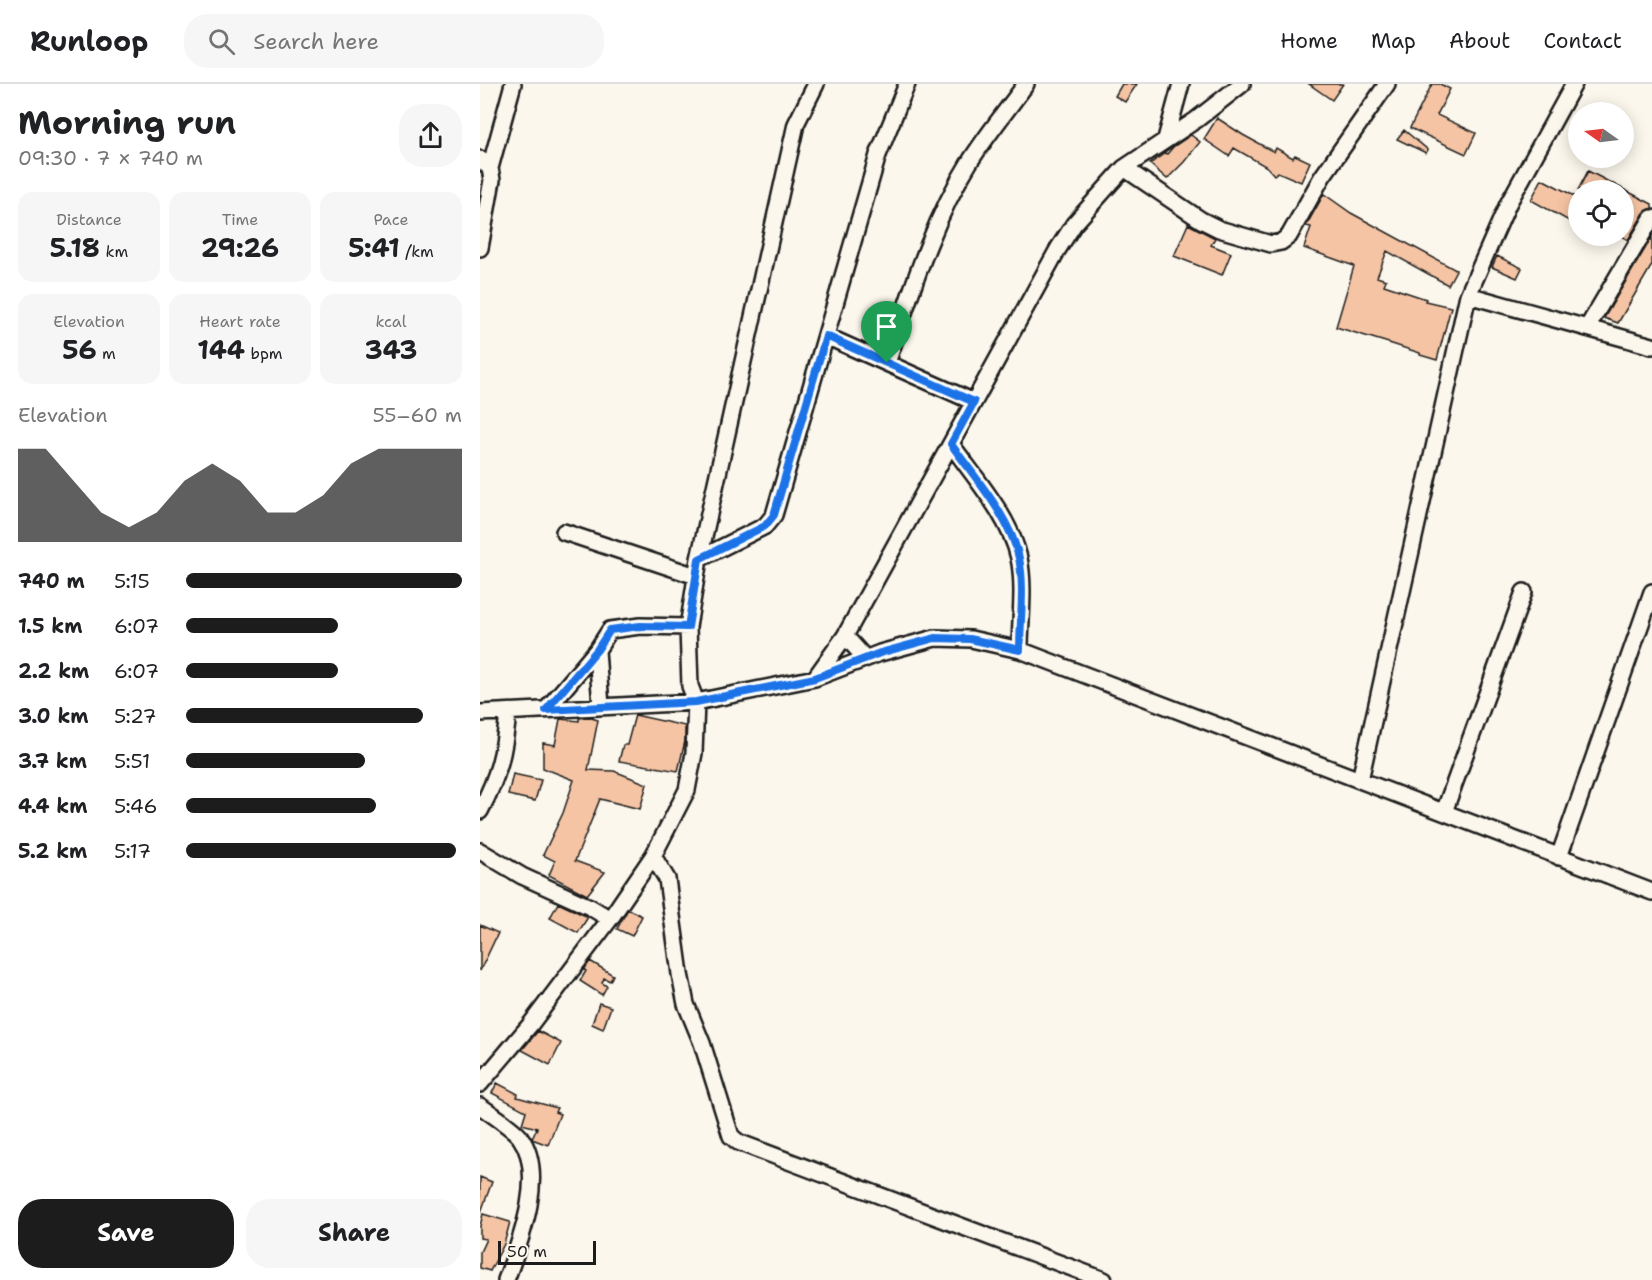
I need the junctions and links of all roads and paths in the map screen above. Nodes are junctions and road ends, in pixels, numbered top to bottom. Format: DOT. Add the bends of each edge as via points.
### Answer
graph roads {
  1 [pos="513,84"];
  2 [pos="816,84"];
  3 [pos="907,84"];
  4 [pos="1026,84"];
  5 [pos="1181,84"];
  6 [pos="1242,84"];
  7 [pos="1387,84"];
  8 [pos="1574,84"];
  9 [pos="1166,139"];
  10 [pos="485,164"];
  11 [pos="1124,168"];
  12 [pos="1652,218"];
  13 [pos="480,248"];
  14 [pos="1468,295"];
  15 [pos="1587,328"];
  16 [pos="826,336"];
  17 [pos="1652,346"];
  18 [pos="887,363"];
  19 [pos="974,402"];
  20 [pos="951,444"];
  21 [pos="564,532"];
  22 [pos="699,559"];
  23 [pos="696,576"];
  24 [pos="1524,592"];
  25 [pos="1652,592"];
  26 [pos="688,627"];
  27 [pos="845,636"];
  28 [pos="597,650"];
  29 [pos="1020,650"];
  30 [pos="865,658"];
  31 [pos="815,678"];
  32 [pos="696,702"];
  33 [pos="601,707"];
  34 [pos="546,710"];
  35 [pos="480,713"];
  36 [pos="508,713"];
  37 [pos="1360,780"];
  38 [pos="480,811"];
  39 [pos="1444,812"];
  40 [pos="480,851"];
  41 [pos="653,856"];
  42 [pos="1559,857"];
  43 [pos="1652,892"];
  44 [pos="610,919"];
  45 [pos="480,1084"];
  46 [pos="480,1106"];
  47 [pos="506,1280"];
  48 [pos="1104,1280"];
  1 -- 10 [label="street"];
  2 -- 22 [label="street" via="796,124"];
  3 -- 16 [label="street" via="878,155"];
  4 -- 18 [label="street" via="969,163 952,195 926,250"];
  5 -- 9 [label="street"];
  6 -- 9 [label="street"];
  7 -- 11 [label="street" via="1326,170 1289,236 1281,242 1271,244 1220,229"];
  8 -- 14 [label="street" via="1508,204"];
  9 -- 11 [label="street"];
  10 -- 13 [label="street" via="492,180"];
  11 -- 19 [label="street" via="1074,224"];
  12 -- 15 [label="street"];
  14 -- 15 [label="street"];
  14 -- 37 [label="street"];
  15 -- 17 [label="street"];
  16 -- 18 [label="street"];
  16 -- 22 [label="street" via="774,515 765,526"];
  18 -- 19 [label="street"];
  19 -- 20 [label="street"];
  20 -- 27 [label="street"];
  20 -- 29 [label="street" via="1012,536 1021,579"];
  21 -- 23 [label="street"];
  22 -- 23 [label="street"];
  23 -- 26 [label="street"];
  24 -- 39 [label="street"];
  25 -- 42 [label="street"];
  26 -- 28 [label="street" via="610,630"];
  26 -- 32 [label="street" via="690,686"];
  27 -- 30 [label="street"];
  27 -- 31 [label="street"];
  28 -- 33 [label="street"];
  28 -- 34 [label="street"];
  29 -- 30 [label="street" via="970,639 935,638"];
  29 -- 37 [label="street"];
  30 -- 31 [label="street"];
  31 -- 32 [label="street"];
  32 -- 33 [label="street"];
  32 -- 41 [label="street" via="694,753 687,790"];
  33 -- 34 [label="street"];
  34 -- 36 [label="street"];
  35 -- 36 [label="street"];
  36 -- 38 [label="street" via="504,753"];
  37 -- 39 [label="street"];
  39 -- 42 [label="street"];
  40 -- 44 [label="street"];
  41 -- 44 [label="street"];
  41 -- 48 [label="street" via="668,879 686,1004 731,1136 738,1142"];
  42 -- 43 [label="street"];
  44 -- 45 [label="street"];
  46 -- 47 [label="street" via="520,1137 530,1162 531,1191 525,1222"];
}
